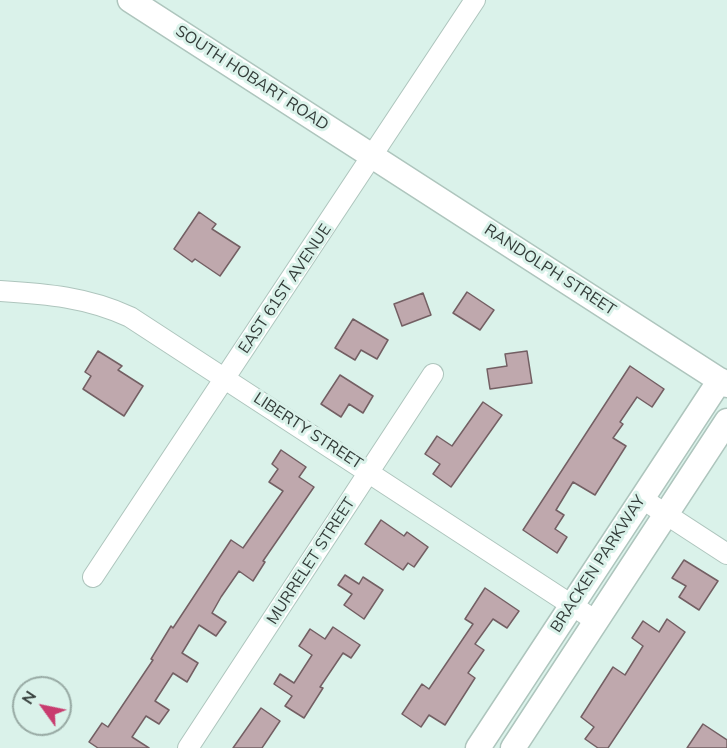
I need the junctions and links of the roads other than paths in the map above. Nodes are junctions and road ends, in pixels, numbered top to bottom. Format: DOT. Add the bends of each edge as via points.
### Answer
graph roads {
  1 [pos="130,0"];
  2 [pos="475,0"];
  3 [pos="374,156"];
  4 [pos="0,291"];
  5 [pos="433,374"];
  6 [pos="225,378"];
  7 [pos="723,382"];
  8 [pos="727,421"];
  9 [pos="370,472"];
  10 [pos="641,498"];
  11 [pos="666,514"];
  12 [pos="727,554"];
  13 [pos="93,577"];
  14 [pos="571,605"];
  15 [pos="596,621"];
  16 [pos="188,748"];
  17 [pos="478,748"];
  18 [pos="513,748"];
  1 -- 3 [label="street, SOUTH HOBART ROAD"];
  2 -- 3 [label="street, EAST 61ST AVENUE"];
  3 -- 6 [label="street, EAST 61ST AVENUE"];
  3 -- 7 [label="street, RANDOLPH STREET"];
  4 -- 6 [label="street, LIBERTY STREET" via="69,296 109,307"];
  5 -- 9 [label="street, MURRELET STREET"];
  6 -- 9 [label="street, LIBERTY STREET"];
  6 -- 13 [label="street, EAST 61ST AVENUE"];
  7 -- 10 [label="street, BRACKEN PARKWAY"];
  8 -- 11 [label="street, BRACKEN PARKWAY"];
  9 -- 14 [label="street, LIBERTY STREET"];
  9 -- 16 [label="street, MURRELET STREET"];
  10 -- 11 [label="street"];
  10 -- 14 [label="street, BRACKEN PARKWAY"];
  11 -- 12 [label="street"];
  11 -- 15 [label="street, BRACKEN PARKWAY"];
  14 -- 15 [label="street, LIBERTY STREET"];
  14 -- 17 [label="street, BRACKEN PARKWAY"];
  15 -- 18 [label="street, BRACKEN PARKWAY"];
}
